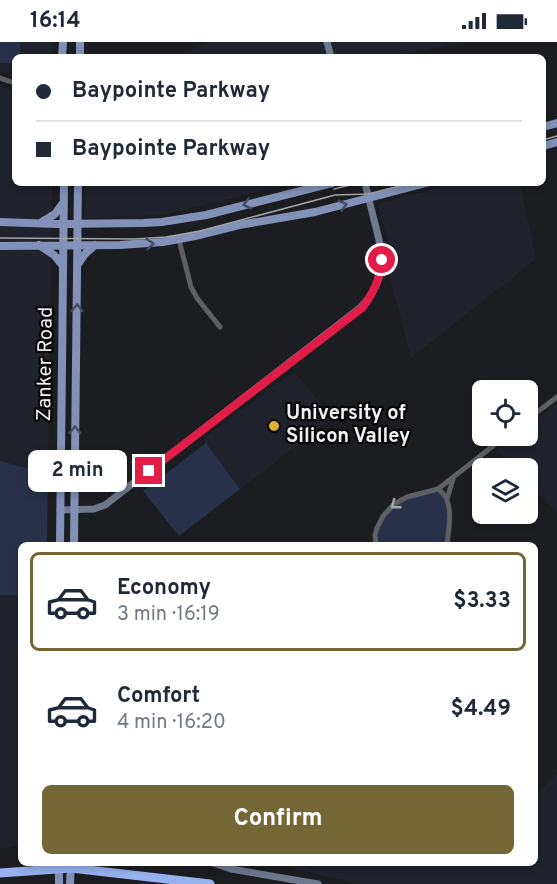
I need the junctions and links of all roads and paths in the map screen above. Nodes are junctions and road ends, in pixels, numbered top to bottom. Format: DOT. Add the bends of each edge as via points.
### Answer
graph roads {
  1 [pos="64,186"];
  2 [pos="78,186"];
  3 [pos="320,186"];
  4 [pos="366,186"];
  5 [pos="415,186"];
  6 [pos="369,198"];
  7 [pos="63,203"];
  8 [pos="78,205"];
  9 [pos="0,222"];
  10 [pos="40,223"];
  11 [pos="78,223"];
  12 [pos="99,223"];
  13 [pos="63,224"];
  14 [pos="179,240"];
  15 [pos="64,244"];
  16 [pos="39,245"];
  17 [pos="78,245"];
  18 [pos="95,245"];
  19 [pos="0,246"];
  20 [pos="77,265"];
  21 [pos="63,266"];
  22 [pos="220,327"];
  23 [pos="557,396"];
  24 [pos="538,411"];
  25 [pos="493,446"];
  26 [pos="455,475"];
  27 [pos="438,489"];
  28 [pos="447,499"];
  29 [pos="75,509"];
  30 [pos="60,510"];
  31 [pos="60,542"];
  32 [pos="74,542"];
  33 [pos="376,542"];
  34 [pos="447,542"];
  35 [pos="18,865"];
  36 [pos="52,866"];
  37 [pos="59,866"];
  38 [pos="74,866"];
  39 [pos="83,866"];
  40 [pos="222,866"];
  41 [pos="0,873"];
  42 [pos="60,881"];
  43 [pos="70,881"];
  44 [pos="210,884"];
  45 [pos="318,884"];
  1 -- 7 [label="main road, Zanker Road"];
  2 -- 8 [label="main road, Zanker Road"];
  3 -- 12 [label="main road, one-way" via="192,218"];
  4 -- 6 [label="main road"];
  5 -- 6 [label="main road"];
  14 -- 6 [label="main road, one-way"];
  6 -- 29 [label="main road" via="382,260 379,281 362,308 105,505"];
  7 -- 10 [label="main road" via="55,214"];
  7 -- 13 [label="main road, Zanker Road"];
  8 -- 11 [label="main road, Zanker Road"];
  8 -- 12 [label="main road"];
  9 -- 10 [label="main road"];
  10 -- 13 [label="main road"];
  11 -- 12 [label="main road"];
  11 -- 13 [label="main road"];
  11 -- 17 [label="main road, Zanker Road"];
  13 -- 15 [label="main road, Zanker Road"];
  18 -- 14 [label="main road, one-way"];
  14 -- 22 [label="street" via="190,287"];
  15 -- 16 [label="main road"];
  15 -- 17 [label="main road"];
  15 -- 21 [label="main road, Zanker Road"];
  16 -- 19 [label="main road"];
  16 -- 21 [label="main road"];
  17 -- 18 [label="main road"];
  17 -- 20 [label="main road, Zanker Road"];
  18 -- 20 [label="main road"];
  29 -- 20 [label="main road, Zanker Road, one-way"];
  21 -- 30 [label="main road, Zanker Road"];
  23 -- 24 [label="street"];
  25 -- 26 [label="street"];
  26 -- 27 [label="street"];
  26 -- 28 [label="street"];
  27 -- 28 [label="street"];
  27 -- 33 [label="street, one-way" via="394,504 377,528"];
  28 -- 34 [label="street"];
  29 -- 30 [label="main road"];
  29 -- 32 [label="main road, Zanker Road"];
  30 -- 31 [label="main road, Zanker Road"];
  35 -- 41 [label="highway"];
  36 -- 41 [label="highway"];
  37 -- 42 [label="main road"];
  38 -- 43 [label="main road"];
  39 -- 44 [label="highway" via="107,873"];
  40 -- 45 [label="main road"];
}
